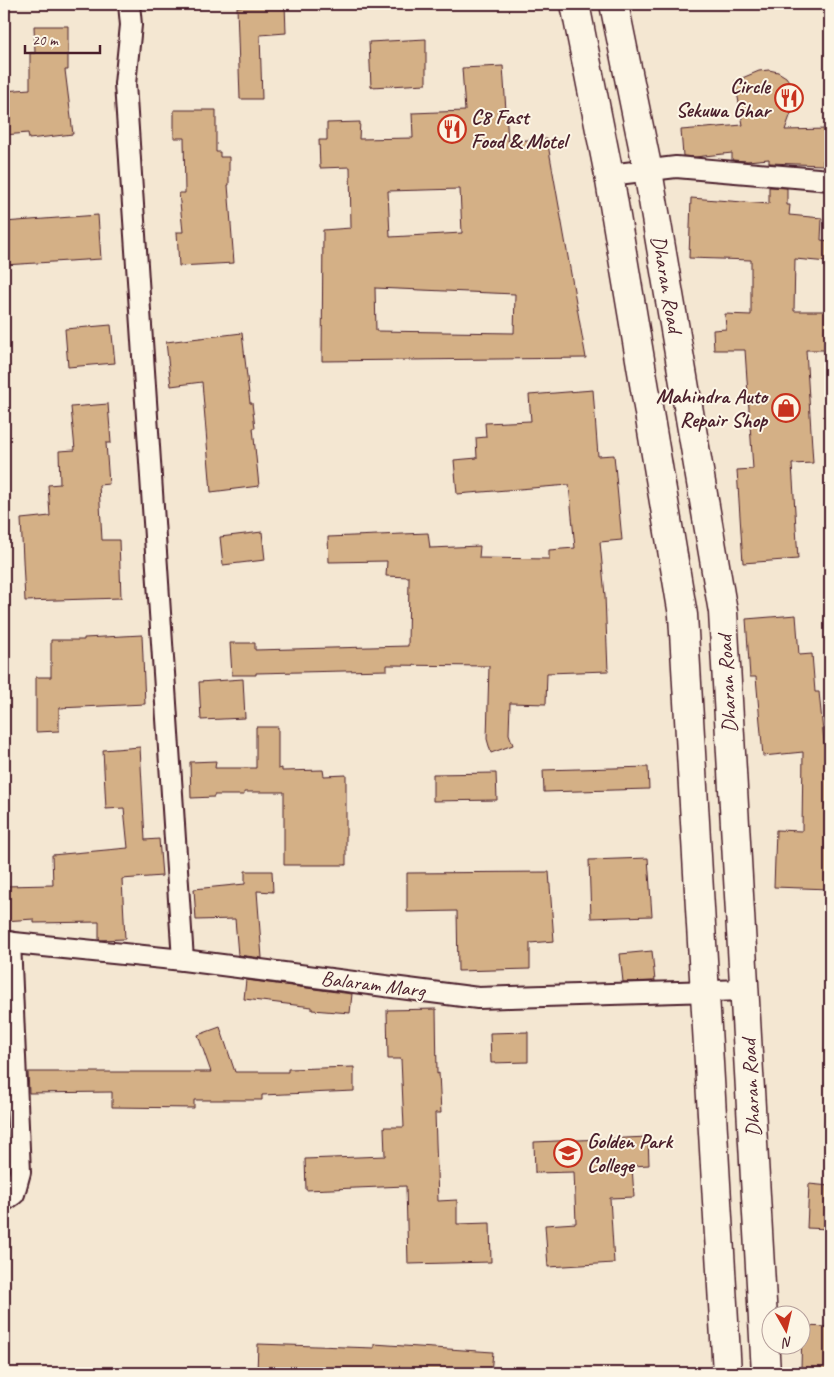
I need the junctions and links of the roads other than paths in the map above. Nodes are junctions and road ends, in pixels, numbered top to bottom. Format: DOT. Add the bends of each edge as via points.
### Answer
graph roads {
  1 [pos="129,4"];
  2 [pos="575,4"];
  3 [pos="614,4"];
  4 [pos="648,172"];
  5 [pos="609,175"];
  6 [pos="830,180"];
  7 [pos="7,942"];
  8 [pos="182,960"];
  9 [pos="745,990"];
  10 [pos="706,991"];
  11 [pos="4,1202"];
  12 [pos="727,1373"];
  13 [pos="766,1373"];
  1 -- 8 [label="street" via="131,25 125,84"];
  2 -- 5 [label="main road, Dharan Road"];
  3 -- 4 [label="main road, Dharan Road"];
  4 -- 5 [label="street"];
  4 -- 6 [label="street" via="676,167"];
  4 -- 9 [label="main road, Dharan Road" via="722,612"];
  5 -- 10 [label="main road, Dharan Road" via="683,615"];
  7 -- 8 [label="street, Balaram Marg"];
  7 -- 11 [label="street" via="20,1172 14,1194"];
  8 -- 10 [label="street, Balaram Marg" via="478,998"];
  9 -- 10 [label="street, Balaram Marg"];
  9 -- 13 [label="main road, Dharan Road"];
  10 -- 12 [label="main road, Dharan Road"];
}
